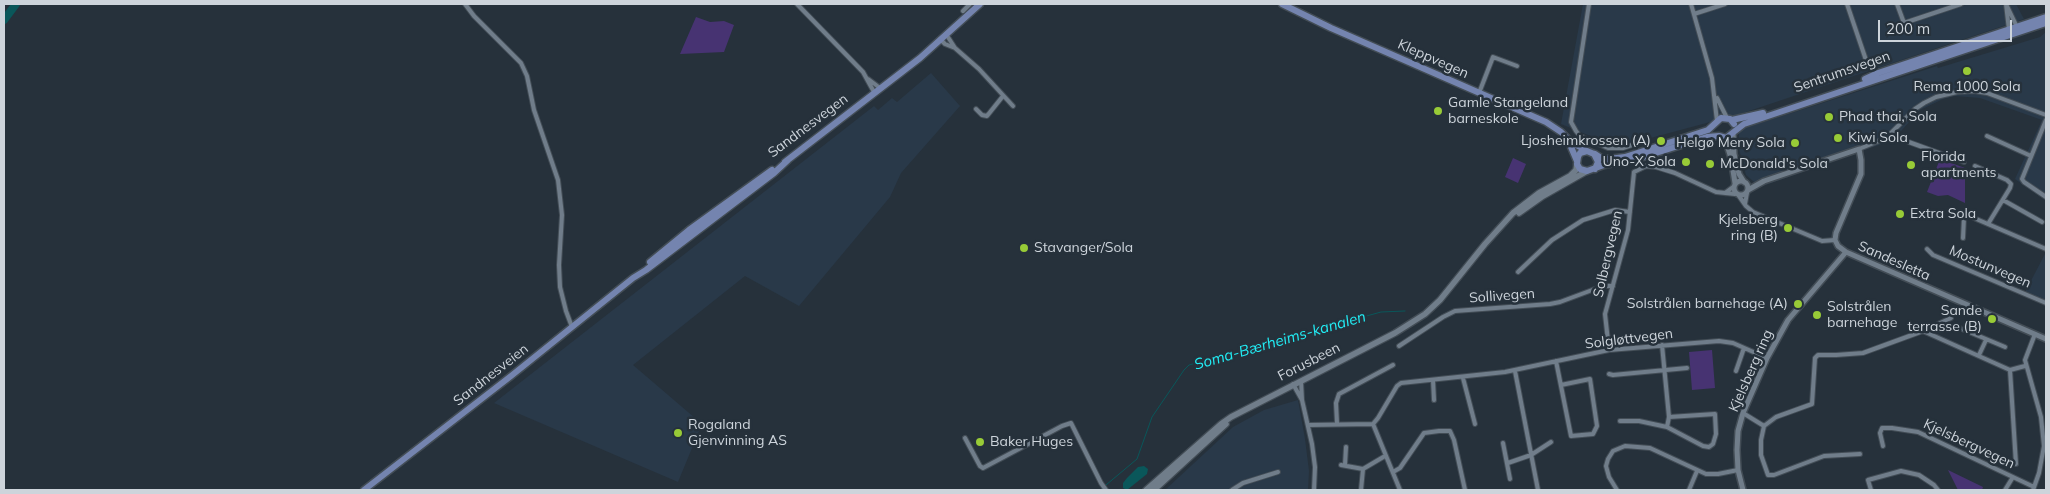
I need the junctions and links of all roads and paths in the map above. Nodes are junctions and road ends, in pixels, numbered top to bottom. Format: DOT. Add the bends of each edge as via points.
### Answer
graph roads {
  1 [pos="466,4"];
  2 [pos="797,4"];
  3 [pos="970,4"];
  4 [pos="978,4"];
  5 [pos="1282,4"];
  6 [pos="1589,4"];
  7 [pos="1691,4"];
  8 [pos="1725,4"];
  9 [pos="1847,4"];
  10 [pos="1898,4"];
  11 [pos="1960,4"];
  12 [pos="2006,4"];
  13 [pos="963,11"];
  14 [pos="1694,14"];
  15 [pos="2046,18"];
  16 [pos="2046,23"];
  17 [pos="2014,30"];
  18 [pos="943,37"];
  19 [pos="955,48"];
  20 [pos="1867,63"];
  21 [pos="1518,66"];
  22 [pos="877,90"];
  23 [pos="1714,90"];
  24 [pos="1479,93"];
  25 [pos="1003,96"];
  26 [pos="1013,106"];
  27 [pos="976,109"];
  28 [pos="2046,115"];
  29 [pos="1729,119"];
  30 [pos="2046,120"];
  31 [pos="1716,123"];
  32 [pos="1734,132"];
  33 [pos="1892,133"];
  34 [pos="1720,136"];
  35 [pos="1987,136"];
  36 [pos="1571,142"];
  37 [pos="1638,143"];
  38 [pos="1858,149"];
  39 [pos="1587,151"];
  40 [pos="1594,154"];
  41 [pos="2031,156"];
  42 [pos="788,160"];
  43 [pos="1577,162"];
  44 [pos="1964,162"];
  45 [pos="1975,166"];
  46 [pos="1595,168"];
  47 [pos="1587,172"];
  48 [pos="1764,181"];
  49 [pos="1744,182"];
  50 [pos="1734,185"];
  51 [pos="1747,192"];
  52 [pos="1725,193"];
  53 [pos="1737,195"];
  54 [pos="2046,197"];
  55 [pos="2003,200"];
  56 [pos="1745,204"];
  57 [pos="1630,212"];
  58 [pos="2042,222"];
  59 [pos="1988,224"];
  60 [pos="689,230"];
  61 [pos="1498,230"];
  62 [pos="1963,238"];
  63 [pos="1835,240"];
  64 [pos="1926,249"];
  65 [pos="2046,249"];
  66 [pos="1846,252"];
  67 [pos="1518,272"];
  68 [pos="633,278"];
  69 [pos="1613,286"];
  70 [pos="2046,303"];
  71 [pos="1951,318"];
  72 [pos="1955,326"];
  73 [pos="572,327"];
  74 [pos="1923,332"];
  75 [pos="2035,334"];
  76 [pos="2046,339"];
  77 [pos="1986,340"];
  78 [pos="1399,346"];
  79 [pos="1662,346"];
  80 [pos="2005,347"];
  81 [pos="1744,348"];
  82 [pos="1609,350"];
  83 [pos="1979,355"];
  84 [pos="1767,358"];
  85 [pos="1556,361"];
  86 [pos="1393,365"];
  87 [pos="2025,366"];
  88 [pos="1687,368"];
  89 [pos="1663,370"];
  90 [pos="2010,370"];
  91 [pos="1515,371"];
  92 [pos="1736,371"];
  93 [pos="1609,374"];
  94 [pos="1463,378"];
  95 [pos="1433,380"];
  96 [pos="1301,381"];
  97 [pos="1293,384"];
  98 [pos="1561,385"];
  99 [pos="1302,400"];
  100 [pos="1434,400"];
  101 [pos="1239,413"];
  102 [pos="1743,413"];
  103 [pos="1669,417"];
  104 [pos="1620,420"];
  105 [pos="1337,423"];
  106 [pos="1373,424"];
  107 [pos="1475,424"];
  108 [pos="1308,425"];
  109 [pos="1764,426"];
  110 [pos="1667,427"];
  111 [pos="965,438"];
  112 [pos="1503,442"];
  113 [pos="1550,442"];
  114 [pos="1882,446"];
  115 [pos="1346,447"];
  116 [pos="1860,454"];
  117 [pos="1386,456"];
  118 [pos="1531,456"];
  119 [pos="1508,462"];
  120 [pos="2016,464"];
  121 [pos="1363,469"];
  122 [pos="1738,470"];
  123 [pos="1698,471"];
  124 [pos="1278,472"];
  125 [pos="1393,472"];
  126 [pos="1770,476"];
  127 [pos="2013,477"];
  128 [pos="1510,479"];
  129 [pos="1771,481"];
  130 [pos="2033,488"];
  131 [pos="364,490"];
  132 [pos="1106,490"];
  133 [pos="1146,490"];
  134 [pos="1154,490"];
  135 [pos="1232,490"];
  136 [pos="1314,490"];
  137 [pos="1361,490"];
  138 [pos="1400,490"];
  139 [pos="1465,490"];
  140 [pos="1538,490"];
  141 [pos="1617,490"];
  142 [pos="1689,490"];
  143 [pos="1743,490"];
  144 [pos="1870,490"];
  145 [pos="1938,490"];
  146 [pos="2005,490"];
  1 -- 73 [label="street" via="521,63 527,76 534,110 560,191 560,287"];
  2 -- 22 [label="street"];
  3 -- 13 [label="street"];
  4 -- 18 [label="main road, Sandnesvegen"];
  5 -- 24 [label="main road, Kleppvegen"];
  6 -- 37 [label="street" via="1571,116 1573,128 1580,136 1608,148"];
  7 -- 14 [label="street"];
  8 -- 14 [label="street"];
  9 -- 20 [label="street"];
  10 -- 11 [label="street" via="1904,23"];
  12 -- 17 [label="street"];
  12 -- 17 [label="street"];
  14 -- 23 [label="street"];
  15 -- 17 [label="main road, Sentrumsvegen"];
  16 -- 17 [label="main road, Sentrumsvegen"];
  17 -- 29 [label="main road, Sentrumsvegen" via="1767,112"];
  17 -- 32 [label="main road, Sentrumsvegen" via="1744,124"];
  18 -- 19 [label="street"];
  18 -- 19 [label="street" via="945,44"];
  18 -- 22 [label="main road, Sandnesvegen"];
  19 -- 25 [label="street" via="980,69"];
  21 -- 24 [label="street" via="1493,57"];
  22 -- 42 [label="main road, Sandnesvegen"];
  23 -- 29 [label="street"];
  23 -- 31 [label="street"];
  24 -- 36 [label="main road, Kleppvegen" via="1546,122"];
  25 -- 26 [label="street"];
  25 -- 27 [label="street" via="987,116"];
  28 -- 33 [label="street" via="1987,93 1957,92 1924,103"];
  29 -- 31 [label="main road, Sentrumsvegen" via="1721,118"];
  29 -- 32 [label="main road"];
  30 -- 41 [label="street"];
  31 -- 34 [label="main road" via="1715,131"];
  31 -- 40 [label="main road, Sentrumsvegen" via="1701,133 1625,157 1609,159"];
  32 -- 34 [label="main road, Sentrumsvegen" via="1726,138"];
  32 -- 49 [label="street" via="1734,154"];
  33 -- 38 [label="street" via="1881,141"];
  33 -- 44 [label="street"];
  34 -- 46 [label="main road, Sentrumsvegen"];
  34 -- 50 [label="street" via="1731,158"];
  35 -- 41 [label="street"];
  36 -- 39 [label="main road, Kleppvegen"];
  36 -- 43 [label="main road"];
  38 -- 48 [label="street"];
  38 -- 63 [label="street" via="1862,160 1861,174"];
  39 -- 40 [label="main road"];
  39 -- 43 [label="main road" via="1580,153"];
  40 -- 46 [label="main road" via="1598,162"];
  41 -- 54 [label="street" via="2022,179"];
  42 -- 60 [label="main road, Sandnesvegen"];
  42 -- 68 [label="main road, Sandnesveien"];
  43 -- 47 [label="main road" via="1580,169"];
  43 -- 61 [label="main road, Forusbeen" via="1573,173 1531,199"];
  45 -- 55 [label="street" via="2011,184"];
  46 -- 47 [label="main road"];
  47 -- 61 [label="main road, Forusbeen" via="1543,196"];
  48 -- 49 [label="street"];
  48 -- 51 [label="street"];
  49 -- 50 [label="street"];
  49 -- 51 [label="street"];
  50 -- 52 [label="street"];
  50 -- 53 [label="street"];
  51 -- 53 [label="street"];
  51 -- 56 [label="street"];
  52 -- 53 [label="street, Solbergvegen"];
  52 -- 57 [label="street, Solbergvegen" via="1646,166 1633,173"];
  53 -- 56 [label="street"];
  55 -- 58 [label="street"];
  55 -- 59 [label="street"];
  56 -- 63 [label="street" via="1753,212 1822,241"];
  57 -- 67 [label="street" via="1615,210 1583,220 1552,240"];
  57 -- 69 [label="street, Solbergvegen"];
  59 -- 62 [label="street" via="1965,216"];
  59 -- 65 [label="street"];
  60 -- 68 [label="main road, Sandnesveien"];
  61 -- 96 [label="main road, Forusbeen" via="1425,314"];
  63 -- 66 [label="street, Sandesletta"];
  64 -- 70 [label="street, Mostunvegen" via="1933,255"];
  66 -- 75 [label="street, Sandesletta"];
  66 -- 84 [label="street, Kjelsberg ring" via="1788,320"];
  68 -- 73 [label="main road, Sandnesveien"];
  69 -- 78 [label="street, Sollivegen" via="1603,286 1550,304 1455,311"];
  69 -- 82 [label="street, Solbergvegen" via="1605,318"];
  71 -- 74 [label="street"];
  72 -- 77 [label="street"];
  73 -- 131 [label="main road, Sandnesveien"];
  74 -- 83 [label="street"];
  74 -- 109 [label="street" via="1862,353 1816,356 1812,404 1776,417"];
  75 -- 76 [label="street, Sandesletta"];
  75 -- 87 [label="street"];
  77 -- 80 [label="street"];
  77 -- 83 [label="street"];
  79 -- 81 [label="street, Solgløttvegen" via="1719,341"];
  79 -- 82 [label="street, Solgløttvegen"];
  79 -- 89 [label="street"];
  81 -- 84 [label="street, Solgløttvegen"];
  81 -- 92 [label="street"];
  82 -- 85 [label="street, Solgløttvegen"];
  83 -- 90 [label="street"];
  84 -- 102 [label="street, Kjelsberg ring"];
  85 -- 91 [label="street, Solgløttvegen"];
  85 -- 98 [label="street"];
  86 -- 105 [label="street" via="1339,394"];
  87 -- 90 [label="street"];
  87 -- 130 [label="street" via="2044,438 2042,464"];
  88 -- 89 [label="street"];
  89 -- 93 [label="street"];
  89 -- 103 [label="street"];
  90 -- 120 [label="street"];
  91 -- 94 [label="street, Solgløttvegen"];
  91 -- 118 [label="street"];
  94 -- 95 [label="street, Solgløttvegen"];
  94 -- 107 [label="street"];
  95 -- 100 [label="street"];
  95 -- 106 [label="street, Solgløttvegen" via="1398,384"];
  96 -- 97 [label="main road, Forusbeen"];
  96 -- 99 [label="street"];
  97 -- 99 [label="street"];
  97 -- 101 [label="main road, Forusbeen"];
  98 -- 98 [label="street" via="1590,379 1597,426 1593,434 1571,436"];
  99 -- 108 [label="street"];
  101 -- 133 [label="main road, Forusbeen" via="1221,424"];
  101 -- 134 [label="main road, Forusbeen"];
  102 -- 109 [label="street"];
  102 -- 122 [label="street, Kjelsberg ring" via="1737,440"];
  103 -- 110 [label="street"];
  103 -- 110 [label="street" via="1715,414 1716,434 1708,448"];
  104 -- 110 [label="street"];
  105 -- 106 [label="street"];
  105 -- 108 [label="street"];
  106 -- 117 [label="street"];
  108 -- 136 [label="street" via="1314,456"];
  109 -- 126 [label="street" via="1760,440 1761,455"];
  111 -- 132 [label="street" via="983,468 1071,423"];
  112 -- 119 [label="street"];
  113 -- 118 [label="street"];
  114 -- 127 [label="street, Kjelsbergvegen" via="1882,428 1918,432"];
  115 -- 121 [label="street" via="1343,465"];
  116 -- 126 [label="street" via="1824,456"];
  117 -- 121 [label="street"];
  117 -- 125 [label="street"];
  118 -- 119 [label="street"];
  118 -- 140 [label="street"];
  119 -- 128 [label="street"];
  121 -- 137 [label="street"];
  122 -- 123 [label="street" via="1712,474"];
  122 -- 143 [label="street, Kjelsberg ring"];
  123 -- 141 [label="street" via="1650,448 1626,446 1614,451 1606,466"];
  123 -- 142 [label="street"];
  124 -- 135 [label="street" via="1243,483"];
  125 -- 138 [label="street"];
  125 -- 139 [label="street" via="1400,468 1424,433 1450,431"];
  126 -- 129 [label="street"];
  127 -- 130 [label="street, Kjelsbergvegen"];
  127 -- 146 [label="street"];
  144 -- 145 [label="street" via="1868,480 1901,471 1919,475"];
}
